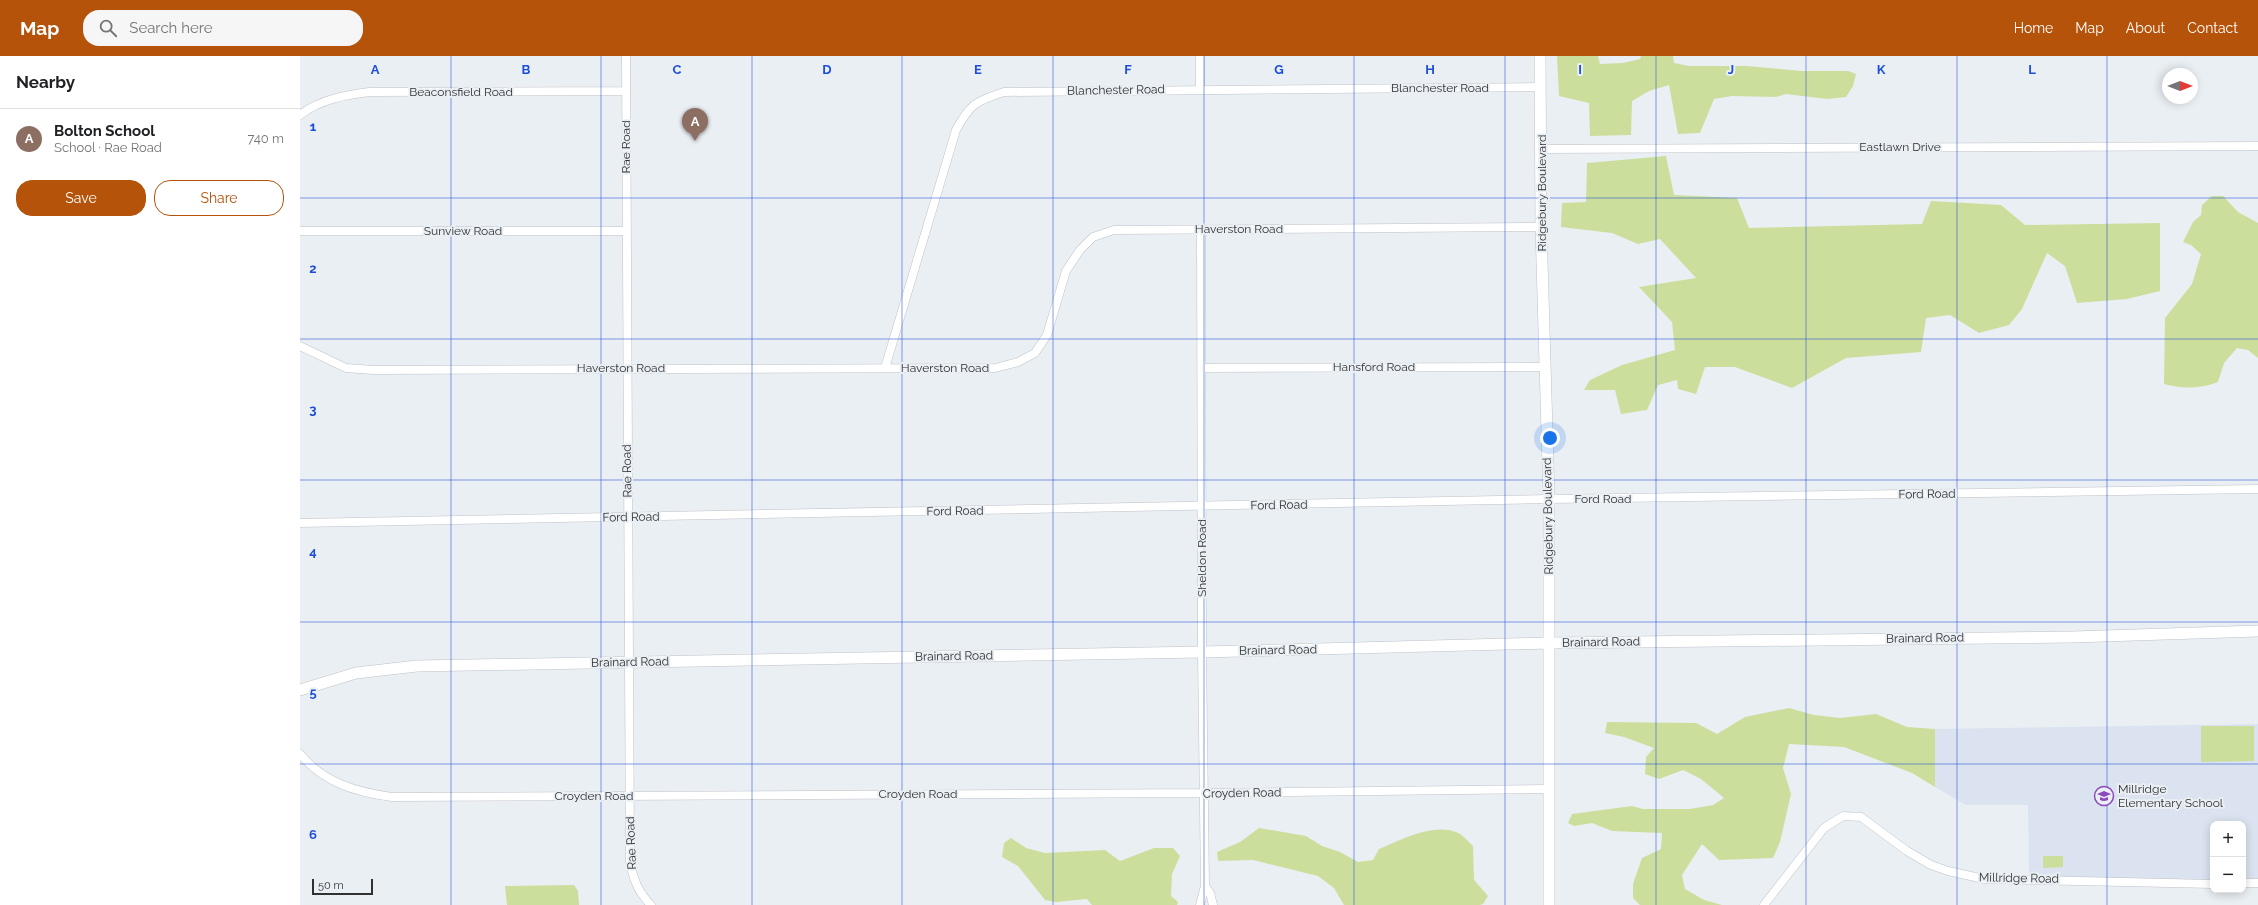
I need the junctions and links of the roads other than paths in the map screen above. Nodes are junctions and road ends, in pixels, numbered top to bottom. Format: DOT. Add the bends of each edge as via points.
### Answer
graph roads {
  1 [pos="626,56"];
  2 [pos="1200,56"];
  3 [pos="1540,56"];
  4 [pos="1541,87"];
  5 [pos="1200,89"];
  6 [pos="626,91"];
  7 [pos="300,115"];
  8 [pos="2258,146"];
  9 [pos="1542,149"];
  10 [pos="1541,227"];
  11 [pos="1201,229"];
  12 [pos="300,231"];
  13 [pos="625,231"];
  14 [pos="300,346"];
  15 [pos="1546,367"];
  16 [pos="626,368"];
  17 [pos="885,368"];
  18 [pos="1202,368"];
  19 [pos="2258,489"];
  20 [pos="1549,499"];
  21 [pos="1202,507"];
  22 [pos="628,517"];
  23 [pos="300,523"];
  24 [pos="2258,631"];
  25 [pos="1549,643"];
  26 [pos="1202,652"];
  27 [pos="629,662"];
  28 [pos="300,690"];
  29 [pos="300,754"];
  30 [pos="1549,789"];
  31 [pos="1205,793"];
  32 [pos="630,795"];
  33 [pos="2246,883"];
  34 [pos="2258,883"];
  35 [pos="2210,884"];
  36 [pos="1205,886"];
  37 [pos="651,905"];
  38 [pos="1200,905"];
  39 [pos="1213,905"];
  40 [pos="1549,905"];
  41 [pos="1764,905"];
  1 -- 6 [label="street, Rae Road"];
  2 -- 5 [label="street"];
  3 -- 4 [label="street, Ridgebury Boulevard"];
  4 -- 5 [label="street, Blanchester Road"];
  4 -- 9 [label="street, Ridgebury Boulevard"];
  5 -- 17 [label="street, Blanchester Road" via="1004,92 982,100 966,111 956,130"];
  6 -- 7 [label="street, Beaconsfield Road" via="369,92 342,96 308,109"];
  6 -- 13 [label="street, Rae Road"];
  8 -- 9 [label="street, Eastlawn Drive"];
  9 -- 10 [label="street, Ridgebury Boulevard"];
  10 -- 11 [label="street, Haverston Road"];
  10 -- 15 [label="street, Ridgebury Boulevard"];
  11 -- 17 [label="street, Haverston Road" via="1114,230 1094,237 1080,250 1066,271 1047,335 1035,353 1018,362 995,368"];
  11 -- 18 [label="street, Sheldon Road"];
  12 -- 13 [label="street, Sunview Road"];
  13 -- 16 [label="street, Rae Road"];
  14 -- 16 [label="street, Haverston Road" via="346,368 373,370"];
  15 -- 18 [label="street, Hansford Road"];
  15 -- 20 [label="street, Ridgebury Boulevard"];
  16 -- 17 [label="street, Haverston Road"];
  16 -- 22 [label="street, Rae Road"];
  18 -- 21 [label="street, Sheldon Road"];
  19 -- 20 [label="street, Ford Road"];
  20 -- 21 [label="street, Ford Road"];
  20 -- 25 [label="street, Ridgebury Boulevard"];
  21 -- 22 [label="street, Ford Road"];
  21 -- 26 [label="street, Sheldon Road"];
  22 -- 23 [label="street, Ford Road"];
  22 -- 27 [label="street, Rae Road"];
  24 -- 25 [label="street, Brainard Road" via="2062,637"];
  25 -- 26 [label="street, Brainard Road"];
  25 -- 30 [label="street, Ridgebury Boulevard"];
  26 -- 27 [label="street, Brainard Road"];
  26 -- 31 [label="street, Sheldon Road"];
  27 -- 28 [label="street, Brainard Road" via="397,667 356,673"];
  27 -- 32 [label="street, Rae Road"];
  29 -- 32 [label="street, Croyden Road" via="311,767 336,783 363,793 392,797"];
  30 -- 31 [label="street, Croyden Road"];
  30 -- 40 [label="street, Ridgebury Boulevard"];
  31 -- 32 [label="street, Croyden Road"];
  31 -- 36 [label="street, Sheldon Road"];
  32 -- 37 [label="street, Rae Road" via="632,875"];
  33 -- 34 [label="street"];
  35 -- 41 [label="street, Millridge Road" via="1973,877 1931,865 1907,851 1868,820 1849,815 1838,818 1824,828"];
  36 -- 38 [label="street"];
  36 -- 39 [label="street"];
}
